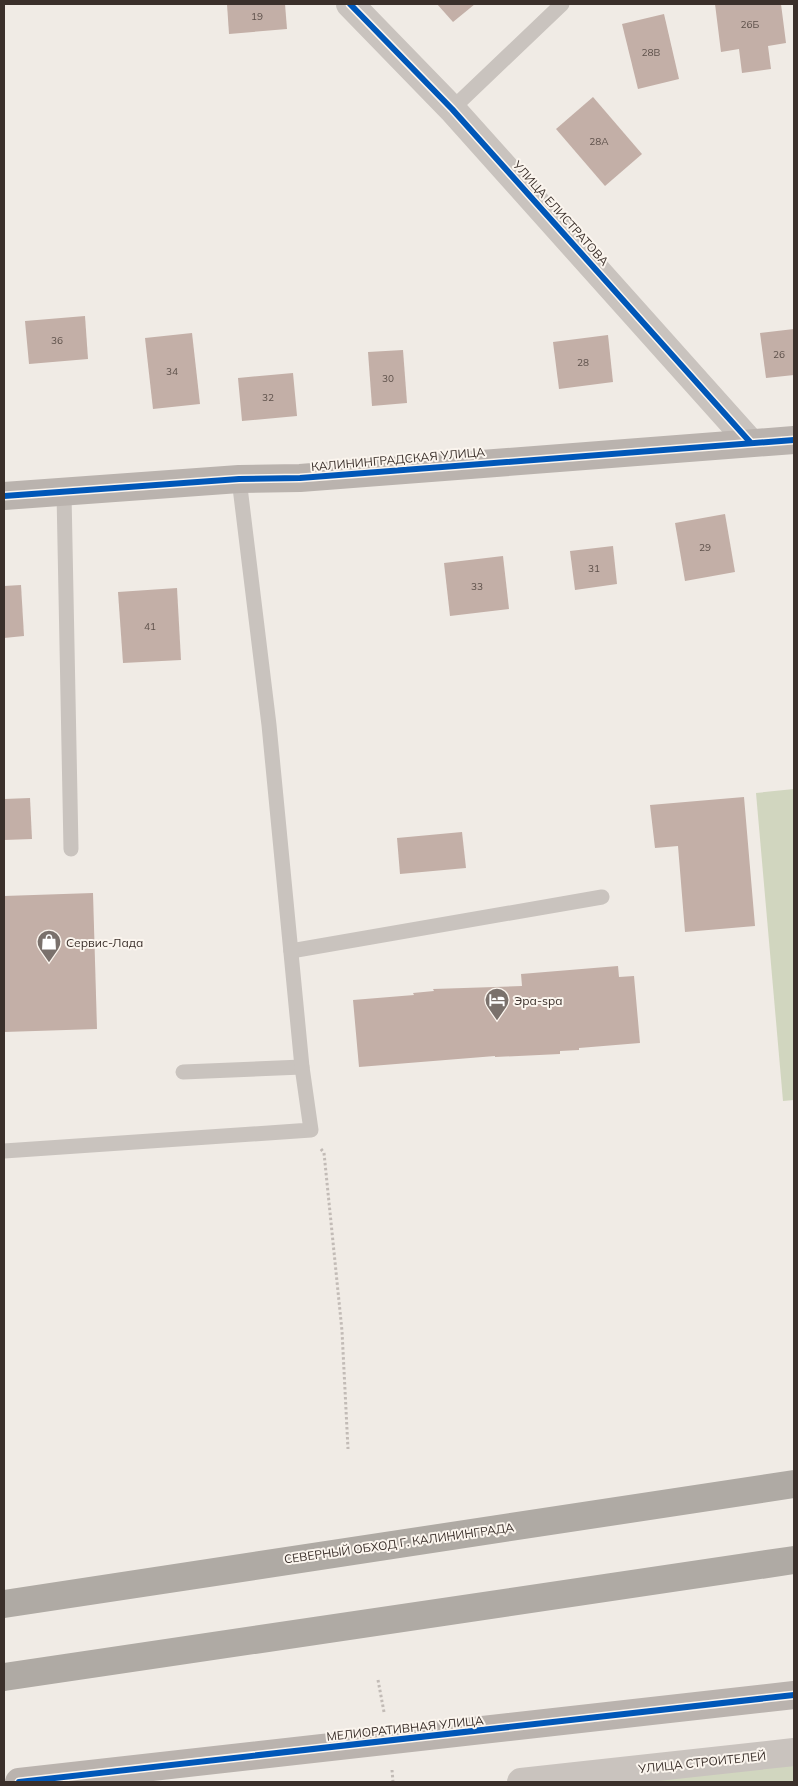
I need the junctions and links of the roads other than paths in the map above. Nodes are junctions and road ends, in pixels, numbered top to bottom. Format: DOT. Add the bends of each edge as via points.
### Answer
graph roads {
  1 [pos="350,4"];
  2 [pos="562,4"];
  3 [pos="452,108"];
  4 [pos="794,440"];
  5 [pos="750,442"];
  6 [pos="239,479"];
  7 [pos="64,493"];
  8 [pos="4,496"];
  9 [pos="72,849"];
  10 [pos="602,897"];
  11 [pos="291,951"];
  12 [pos="302,1067"];
  13 [pos="183,1072"];
  14 [pos="4,1151"];
  15 [pos="794,1484"];
  16 [pos="794,1560"];
  17 [pos="4,1604"];
  18 [pos="4,1678"];
  19 [pos="794,1695"];
  20 [pos="794,1752"];
  21 [pos="19,1782"];
  22 [pos="520,1782"];
  1 -- 3 [label="street, УЛИЦА ЕЛИСТРАТОВА"];
  2 -- 3 [label="lane"];
  3 -- 5 [label="street, УЛИЦА ЕЛИСТРАТОВА"];
  4 -- 5 [label="street, КАЛИНИНГРАДСКАЯ УЛИЦА"];
  5 -- 6 [label="street, КАЛИНИНГРАДСКАЯ УЛИЦА" via="300,478"];
  6 -- 7 [label="street, КАЛИНИНГРАДСКАЯ УЛИЦА"];
  6 -- 11 [label="lane" via="269,725"];
  7 -- 8 [label="street, КАЛИНИНГРАДСКАЯ УЛИЦА"];
  7 -- 9 [label="lane"];
  10 -- 11 [label="lane"];
  11 -- 12 [label="lane"];
  12 -- 13 [label="lane"];
  12 -- 14 [label="lane" via="311,1130"];
  15 -- 17 [label="highway, СЕВЕРНЫЙ ОБХОД Г. КАЛИНИНГРАДА"];
  16 -- 18 [label="highway"];
  19 -- 21 [label="street, МЕЛИОРАТИВНАЯ УЛИЦА"];
  20 -- 22 [label="street, УЛИЦА СТРОИТЕЛЕЙ"];
}
